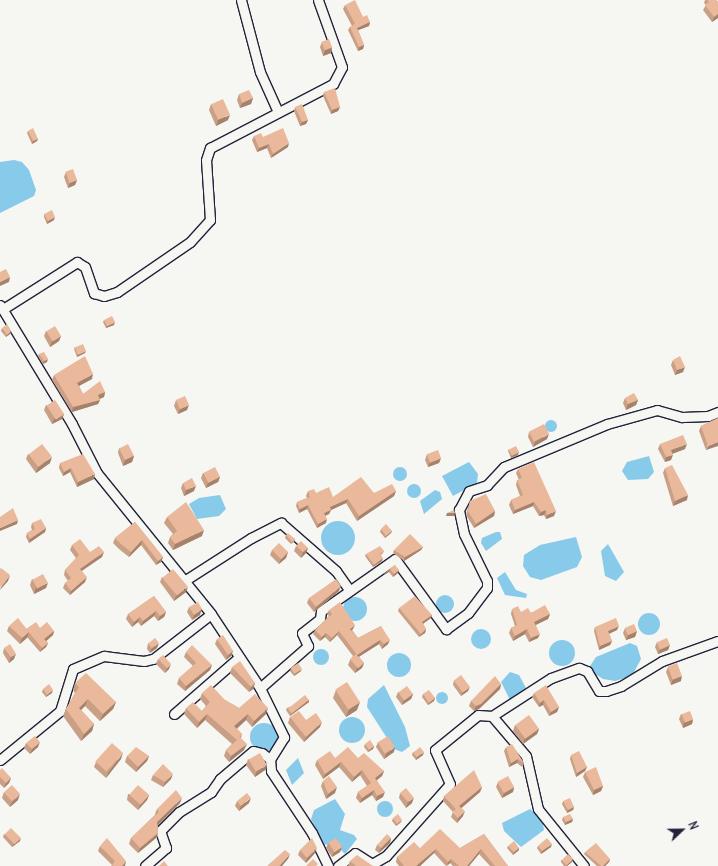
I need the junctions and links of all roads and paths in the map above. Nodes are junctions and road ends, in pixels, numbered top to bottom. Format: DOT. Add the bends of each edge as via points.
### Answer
graph roads {
  1 [pos="241,0"];
  2 [pos="318,0"];
  3 [pos="278,112"];
  4 [pos="1,307"];
  5 [pos="718,412"];
  6 [pos="184,581"];
  7 [pos="350,591"];
  8 [pos="211,614"];
  9 [pos="718,641"];
  10 [pos="238,658"];
  11 [pos="260,688"];
  12 [pos="174,714"];
  13 [pos="492,716"];
  14 [pos="270,759"];
  15 [pos="0,760"];
  16 [pos="145,866"];
  17 [pos="328,866"];
  18 [pos="338,866"];
  19 [pos="584,866"];
  1 -- 3 [label="street" via="260,72"];
  2 -- 3 [label="street" via="342,67 333,84"];
  3 -- 4 [label="street" via="210,148 206,160 210,220 190,242 146,274 104,296 94,293 85,267 77,262"];
  4 -- 6 [label="street" via="97,473"];
  5 -- 7 [label="street" via="708,416 682,417 657,410 607,424 504,467 487,484 469,491 459,510 459,519 488,588 468,612 448,628 415,589 396,559"];
  6 -- 7 [label="street" via="257,534 281,523 336,571"];
  6 -- 8 [label="street"];
  7 -- 11 [label="street" via="321,611 320,619 302,633 308,646"];
  8 -- 10 [label="street"];
  8 -- 15 [label="street" via="153,659 144,661 104,656 72,669 60,711"];
  9 -- 13 [label="street" via="662,661 621,686 606,691 599,691 587,671 579,668 551,678"];
  10 -- 11 [label="street"];
  10 -- 12 [label="street"];
  11 -- 14 [label="street" via="284,737"];
  13 -- 18 [label="street" via="478,715 438,746 436,756 450,784 386,856 372,864 355,853"];
  13 -- 19 [label="street" via="526,756 538,808"];
  14 -- 16 [label="street" via="262,753 253,752 220,779 211,792 178,812 160,831 166,848"];
  14 -- 17 [label="street" via="273,778 312,833"];
}
